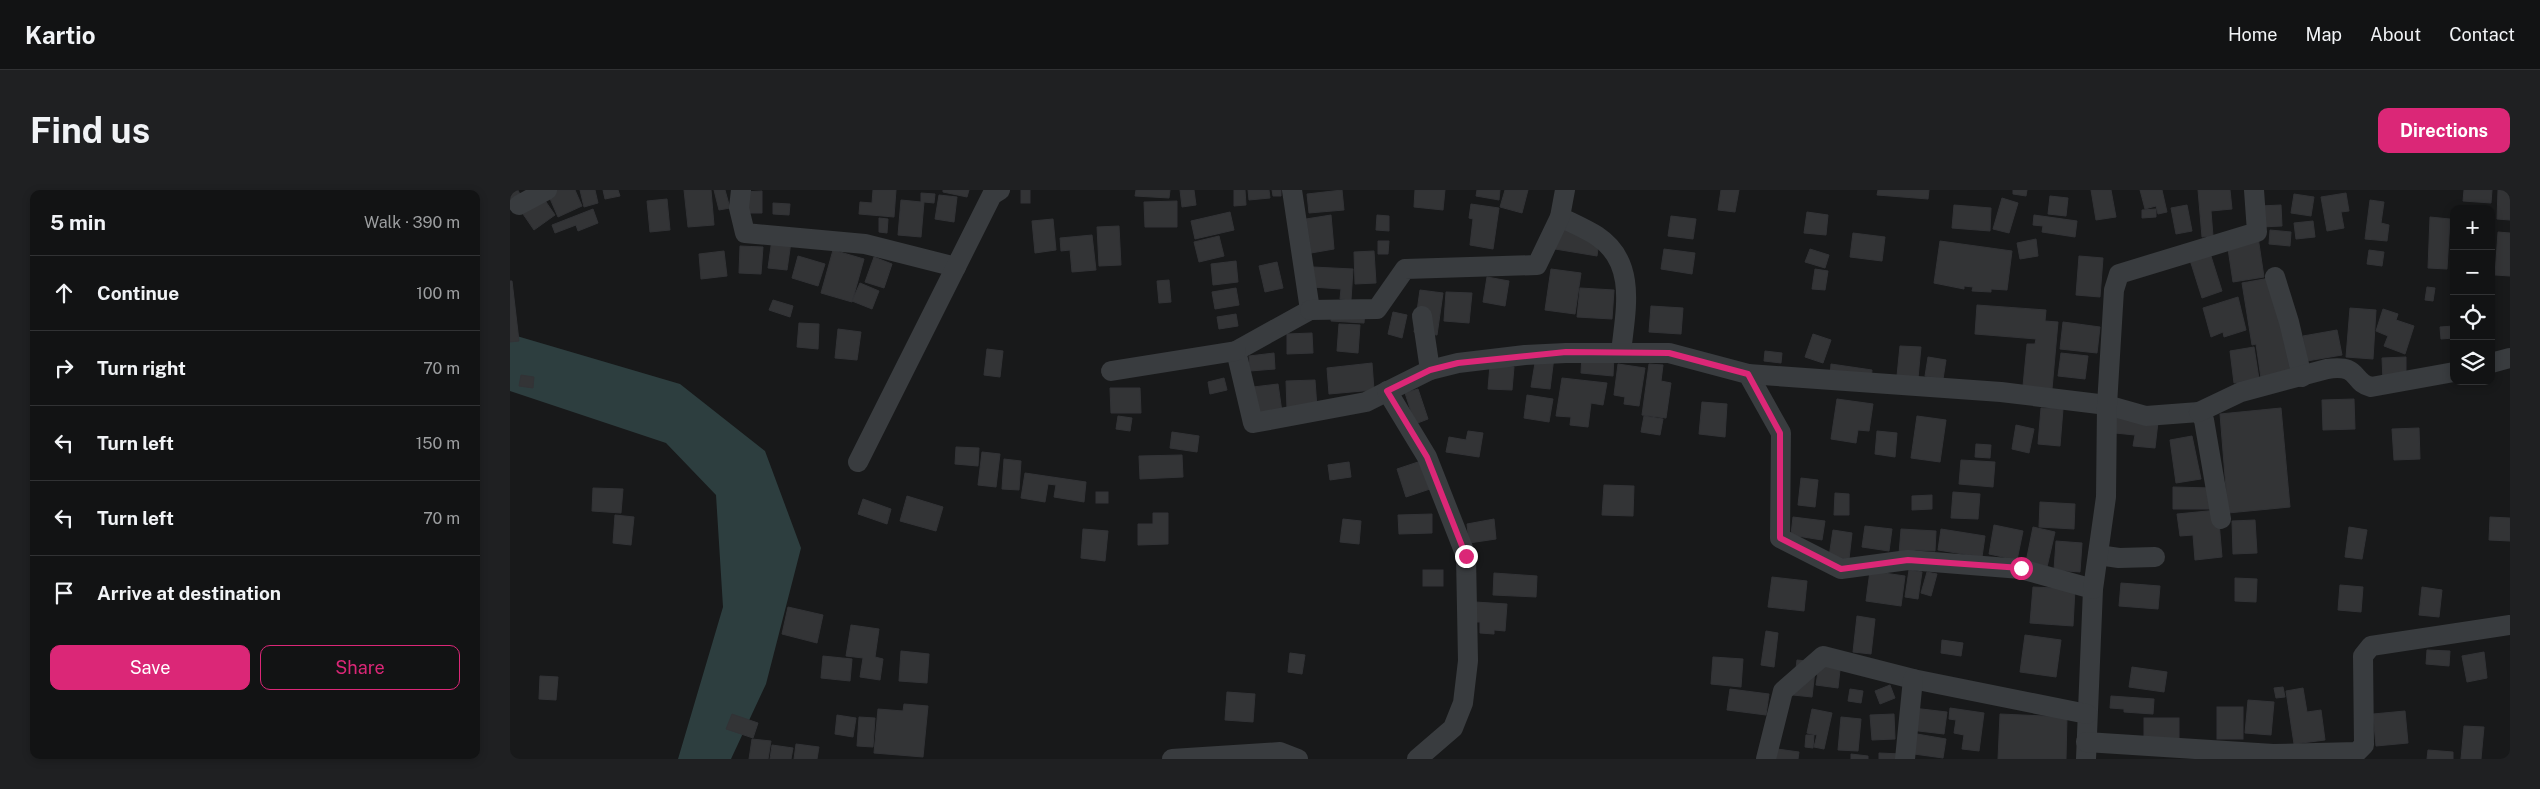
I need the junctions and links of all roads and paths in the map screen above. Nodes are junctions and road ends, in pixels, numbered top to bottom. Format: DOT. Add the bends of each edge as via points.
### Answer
graph roads {
  1 [pos="547,190"];
  2 [pos="741,190"];
  3 [pos="1292,190"];
  4 [pos="1565,190"];
  5 [pos="2254,190"];
  6 [pos="993,192"];
  7 [pos="519,205"];
  8 [pos="1560,217"];
  9 [pos="956,267"];
  10 [pos="2275,277"];
  11 [pos="1310,310"];
  12 [pos="1422,316"];
  13 [pos="1236,351"];
  14 [pos="1620,353"];
  15 [pos="2510,358"];
  16 [pos="2495,362"];
  17 [pos="1430,370"];
  18 [pos="1111,371"];
  19 [pos="2450,373"];
  20 [pos="1748,374"];
  21 [pos="2302,377"];
  22 [pos="1387,391"];
  23 [pos="2107,405"];
  24 [pos="2199,412"];
  25 [pos="858,462"];
  26 [pos="2221,519"];
  27 [pos="2098,556"];
  28 [pos="2155,557"];
  29 [pos="2093,589"];
  30 [pos="2510,625"];
  31 [pos="1913,679"];
  32 [pos="2087,714"];
  33 [pos="2086,750"];
  34 [pos="2293,756"];
  35 [pos="1172,759"];
  36 [pos="1298,759"];
  37 [pos="1417,759"];
  38 [pos="1766,759"];
  39 [pos="1904,759"];
  1 -- 7 [label="street"];
  2 -- 9 [label="street" via="739,208 745,233 865,244"];
  3 -- 11 [label="street"];
  4 -- 8 [label="street"];
  5 -- 23 [label="street" via="2257,232 2120,274 2114,290"];
  6 -- 9 [label="street"];
  8 -- 11 [label="street" via="1537,265 1405,268 1377,309"];
  8 -- 14 [label="street" via="1598,237 1624,267 1626,296"];
  9 -- 25 [label="street"];
  10 -- 21 [label="street"];
  11 -- 13 [label="street"];
  12 -- 17 [label="street"];
  13 -- 18 [label="street"];
  13 -- 22 [label="street" via="1252,424 1366,402"];
  14 -- 17 [label="street" via="1526,355 1458,363"];
  14 -- 20 [label="street" via="1669,353"];
  15 -- 16 [label="street"];
  17 -- 22 [label="street"];
  19 -- 21 [label="street" via="2371,387 2344,368 2327,369"];
  20 -- 23 [label="street" via="2001,392"];
  20 -- 29 [label="street" via="1780,433 1780,538 1841,569 1908,560 2021,568"];
  21 -- 24 [label="street" via="2242,392"];
  22 -- 37 [label="street" via="1427,457 1466,556 1468,661 1464,703 1453,728"];
  23 -- 24 [label="street" via="2146,416"];
  23 -- 27 [label="street" via="2106,497"];
  24 -- 26 [label="street" via="2204,420"];
  27 -- 28 [label="street"];
  27 -- 29 [label="street"];
  29 -- 32 [label="street"];
  30 -- 34 [label="street" via="2371,646 2363,656 2364,745 2357,752"];
  31 -- 32 [label="street"];
  31 -- 38 [label="street" via="1823,656 1783,691"];
  31 -- 39 [label="street"];
  32 -- 33 [label="street"];
  33 -- 34 [label="street"];
  35 -- 36 [label="street" via="1280,752"];
}
